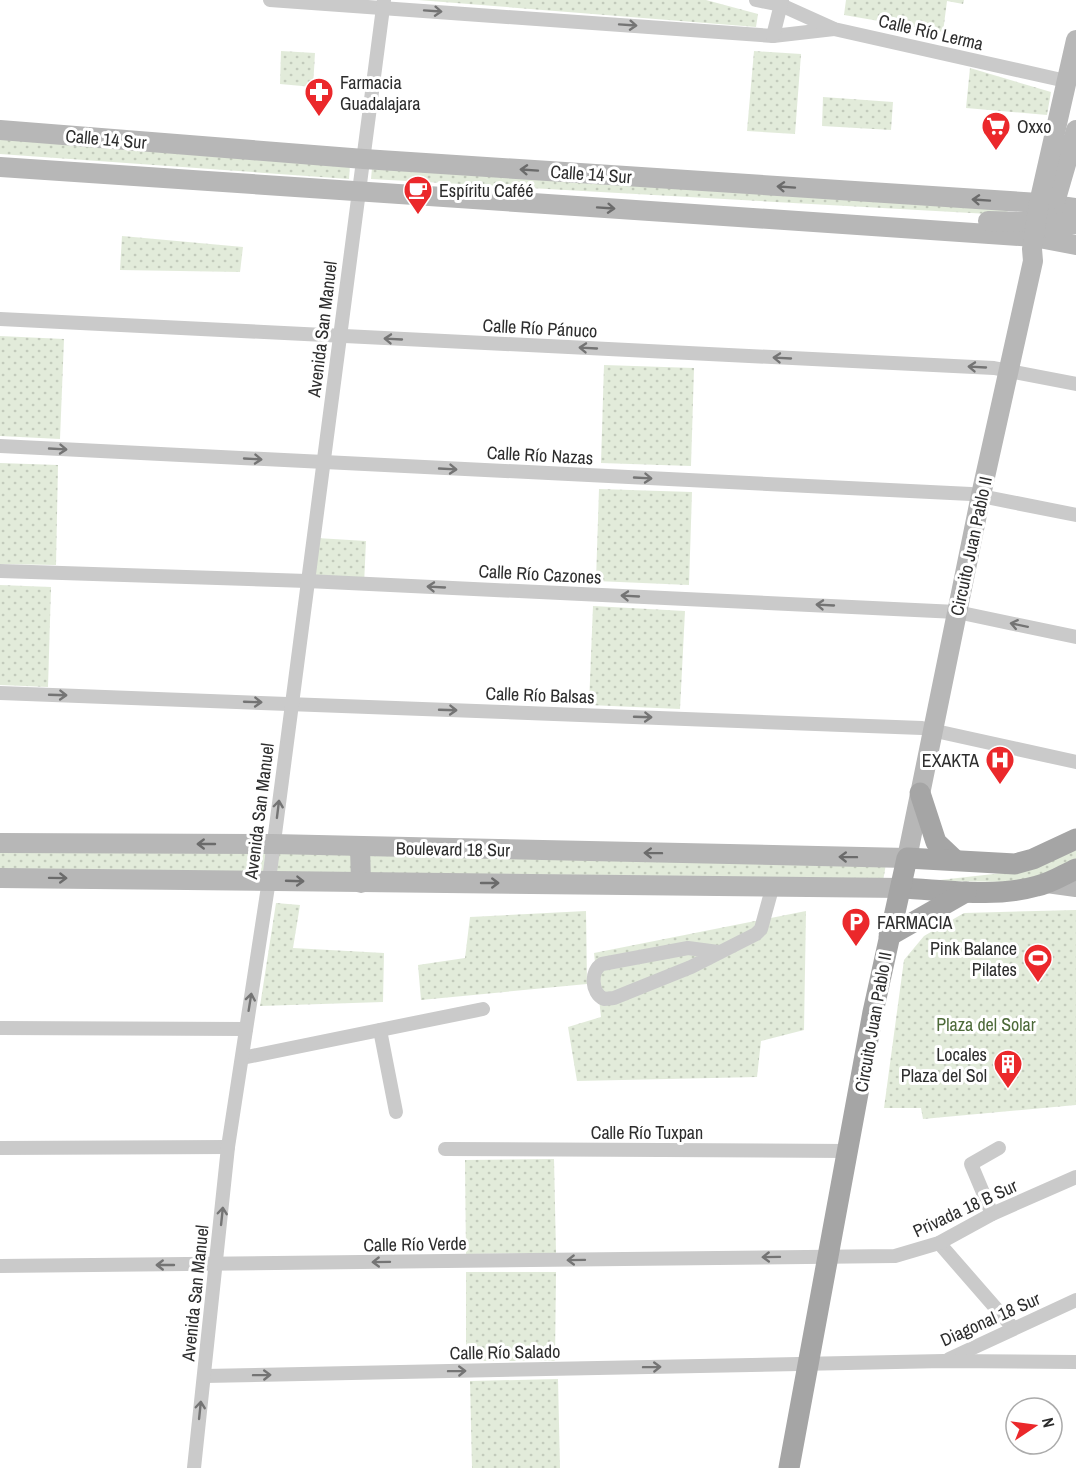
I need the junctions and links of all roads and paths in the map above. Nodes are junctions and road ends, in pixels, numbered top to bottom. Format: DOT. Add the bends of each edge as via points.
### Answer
graph roads {
  1 [pos="270,0"];
  2 [pos="756,0"];
  3 [pos="782,3"];
  4 [pos="384,4"];
  5 [pos="834,29"];
  6 [pos="774,36"];
  7 [pos="1076,40"];
  8 [pos="1066,81"];
  9 [pos="0,130"];
  10 [pos="1076,130"];
  11 [pos="364,159"];
  12 [pos="0,167"];
  13 [pos="359,191"];
  14 [pos="1076,208"];
  15 [pos="1043,221"];
  16 [pos="1076,224"];
  17 [pos="1076,245"];
  18 [pos="0,319"];
  19 [pos="339,336"];
  20 [pos="1010,369"];
  21 [pos="1076,384"];
  22 [pos="0,446"];
  23 [pos="323,463"];
  24 [pos="981,495"];
  25 [pos="1076,515"];
  26 [pos="0,571"];
  27 [pos="307,581"];
  28 [pos="957,612"];
  29 [pos="1076,637"];
  30 [pos="0,693"];
  31 [pos="291,704"];
  32 [pos="932,730"];
  33 [pos="1076,762"];
  34 [pos="920,793"];
  35 [pos="1076,839"];
  36 [pos="0,843"];
  37 [pos="273,844"];
  38 [pos="360,847"];
  39 [pos="438,850"];
  40 [pos="540,850"];
  41 [pos="907,858"];
  42 [pos="955,860"];
  43 [pos="1076,870"];
  44 [pos="0,878"];
  45 [pos="269,880"];
  46 [pos="361,883"];
  47 [pos="539,883"];
  48 [pos="1047,883"];
  49 [pos="438,884"];
  50 [pos="774,885"];
  51 [pos="1076,887"];
  52 [pos="902,888"];
  53 [pos="966,892"];
  54 [pos="889,936"];
  55 [pos="718,952"];
  56 [pos="483,1010"];
  57 [pos="0,1028"];
  58 [pos="246,1029"];
  59 [pos="380,1030"];
  60 [pos="242,1058"];
  61 [pos="396,1112"];
  62 [pos="0,1148"];
  63 [pos="228,1148"];
  64 [pos="999,1148"];
  65 [pos="445,1149"];
  66 [pos="848,1151"];
  67 [pos="1076,1177"];
  68 [pos="993,1214"];
  69 [pos="939,1243"];
  70 [pos="830,1256"];
  71 [pos="217,1265"];
  72 [pos="0,1266"];
  73 [pos="1076,1300"];
  74 [pos="1013,1328"];
  75 [pos="944,1361"];
  76 [pos="1076,1362"];
  77 [pos="808,1364"];
  78 [pos="204,1376"];
  79 [pos="194,1468"];
  80 [pos="789,1468"];
  1 -- 4 [label="street"];
  2 -- 3 [label="street, Calle Río Lerma"];
  3 -- 5 [label="street, Calle Río Lerma"];
  3 -- 6 [label="street"];
  4 -- 6 [label="street, one-way"];
  4 -- 11 [label="street, Avenida San Manuel"];
  5 -- 6 [label="street"];
  5 -- 8 [label="street, Calle Río Lerma"];
  7 -- 8 [label="main road, Circuito Juan Pablo II"];
  8 -- 15 [label="main road, Circuito Juan Pablo II"];
  9 -- 11 [label="main road, Calle 14 Sur"];
  10 -- 15 [label="main road, Circuito Juan Pablo II"];
  11 -- 13 [label="street, Avenida San Manuel"];
  15 -- 11 [label="main road, Calle 14 Sur, one-way"];
  12 -- 13 [label="main road, Calle 14 Sur"];
  13 -- 15 [label="main road, Calle 14 Sur, one-way" via="896,228"];
  13 -- 19 [label="street, Avenida San Manuel"];
  14 -- 15 [label="main road"];
  15 -- 16 [label="main road"];
  15 -- 17 [label="main road"];
  15 -- 20 [label="main road, Circuito Juan Pablo II"];
  18 -- 19 [label="street, Calle Río Pánuco"];
  20 -- 19 [label="street, Calle Río Pánuco, one-way"];
  19 -- 23 [label="street, Avenida San Manuel"];
  20 -- 21 [label="street, Calle Río Pánuco"];
  20 -- 24 [label="main road, Circuito Juan Pablo II"];
  22 -- 23 [label="street, Calle Río Nazas, one-way"];
  23 -- 24 [label="street, Calle Río Nazas, one-way"];
  23 -- 27 [label="street, Avenida San Manuel"];
  24 -- 25 [label="street, Calle Río Nazas"];
  24 -- 28 [label="main road, Circuito Juan Pablo II"];
  26 -- 27 [label="street, Calle Río Cazones"];
  28 -- 27 [label="street, Calle Río Cazones, one-way"];
  27 -- 31 [label="street, Avenida San Manuel"];
  29 -- 28 [label="street, Calle Río Cazones, one-way"];
  28 -- 32 [label="main road, Circuito Juan Pablo II"];
  30 -- 31 [label="street, Calle Río Balsas, one-way"];
  31 -- 32 [label="street, Calle Río Balsas, one-way"];
  37 -- 31 [label="street, Avenida San Manuel, one-way"];
  32 -- 33 [label="street, Calle Río Balsas"];
  32 -- 34 [label="main road, Circuito Juan Pablo II"];
  34 -- 41 [label="main road, Circuito Juan Pablo II"];
  34 -- 42 [label="main road" via="936,842"];
  35 -- 42 [label="main road" via="1023,863"];
  37 -- 36 [label="main road, Boulevard 18 Sur, one-way"];
  37 -- 38 [label="main road, Boulevard 18 Sur"];
  37 -- 45 [label="street, Avenida San Manuel"];
  38 -- 39 [label="main road, Boulevard 18 Sur"];
  38 -- 46 [label="main road"];
  39 -- 40 [label="main road, Boulevard 18 Sur"];
  39 -- 49 [label="main road"];
  41 -- 40 [label="main road, Boulevard 18 Sur, one-way"];
  40 -- 47 [label="main road"];
  41 -- 42 [label="main road"];
  41 -- 52 [label="main road, Circuito Juan Pablo II"];
  43 -- 48 [label="main road"];
  44 -- 45 [label="main road, Boulevard 18 Sur, one-way"];
  45 -- 46 [label="main road, Boulevard 18 Sur, one-way"];
  58 -- 45 [label="street, Avenida San Manuel, one-way"];
  46 -- 49 [label="main road, Boulevard 18 Sur"];
  49 -- 47 [label="main road, Boulevard 18 Sur, one-way"];
  47 -- 50 [label="main road, Boulevard 18 Sur"];
  48 -- 51 [label="main road"];
  48 -- 53 [label="main road" via="1019,890"];
  50 -- 52 [label="main road, Boulevard 18 Sur"];
  50 -- 55 [label="street" via="761,929"];
  52 -- 53 [label="main road"];
  52 -- 54 [label="main road, Circuito Juan Pablo II"];
  53 -- 54 [label="main road"];
  54 -- 66 [label="main road, Circuito Juan Pablo II"];
  55 -- 55 [label="street" via="691,968 614,998 604,999 597,993 593,976 602,964 688,948"];
  56 -- 59 [label="street"];
  57 -- 58 [label="street"];
  58 -- 60 [label="street, Avenida San Manuel"];
  59 -- 60 [label="street"];
  59 -- 61 [label="street"];
  60 -- 63 [label="street, Avenida San Manuel"];
  62 -- 63 [label="street"];
  71 -- 63 [label="street, Avenida San Manuel, one-way"];
  64 -- 68 [label="street" via="971,1164"];
  65 -- 66 [label="street, Calle Río Tuxpan"];
  66 -- 70 [label="main road, Circuito Juan Pablo II"];
  67 -- 68 [label="street, Privada 18 B Sur"];
  68 -- 69 [label="street, Privada 18 B Sur"];
  69 -- 70 [label="street, Privada 18 B Sur" via="895,1256"];
  69 -- 74 [label="street"];
  70 -- 71 [label="street, Calle Río Verde, one-way"];
  70 -- 77 [label="main road, Circuito Juan Pablo II"];
  71 -- 72 [label="street, Calle Río Verde, one-way"];
  71 -- 78 [label="street, Avenida San Manuel"];
  73 -- 74 [label="street, Diagonal 18 Sur"];
  74 -- 75 [label="street, Diagonal 18 Sur"];
  75 -- 76 [label="street"];
  75 -- 77 [label="street, Diagonal 18 Sur"];
  78 -- 77 [label="street, Calle Río Salado, one-way"];
  77 -- 80 [label="main road, Circuito Juan Pablo II"];
  79 -- 78 [label="street, Avenida San Manuel, one-way"];
}
